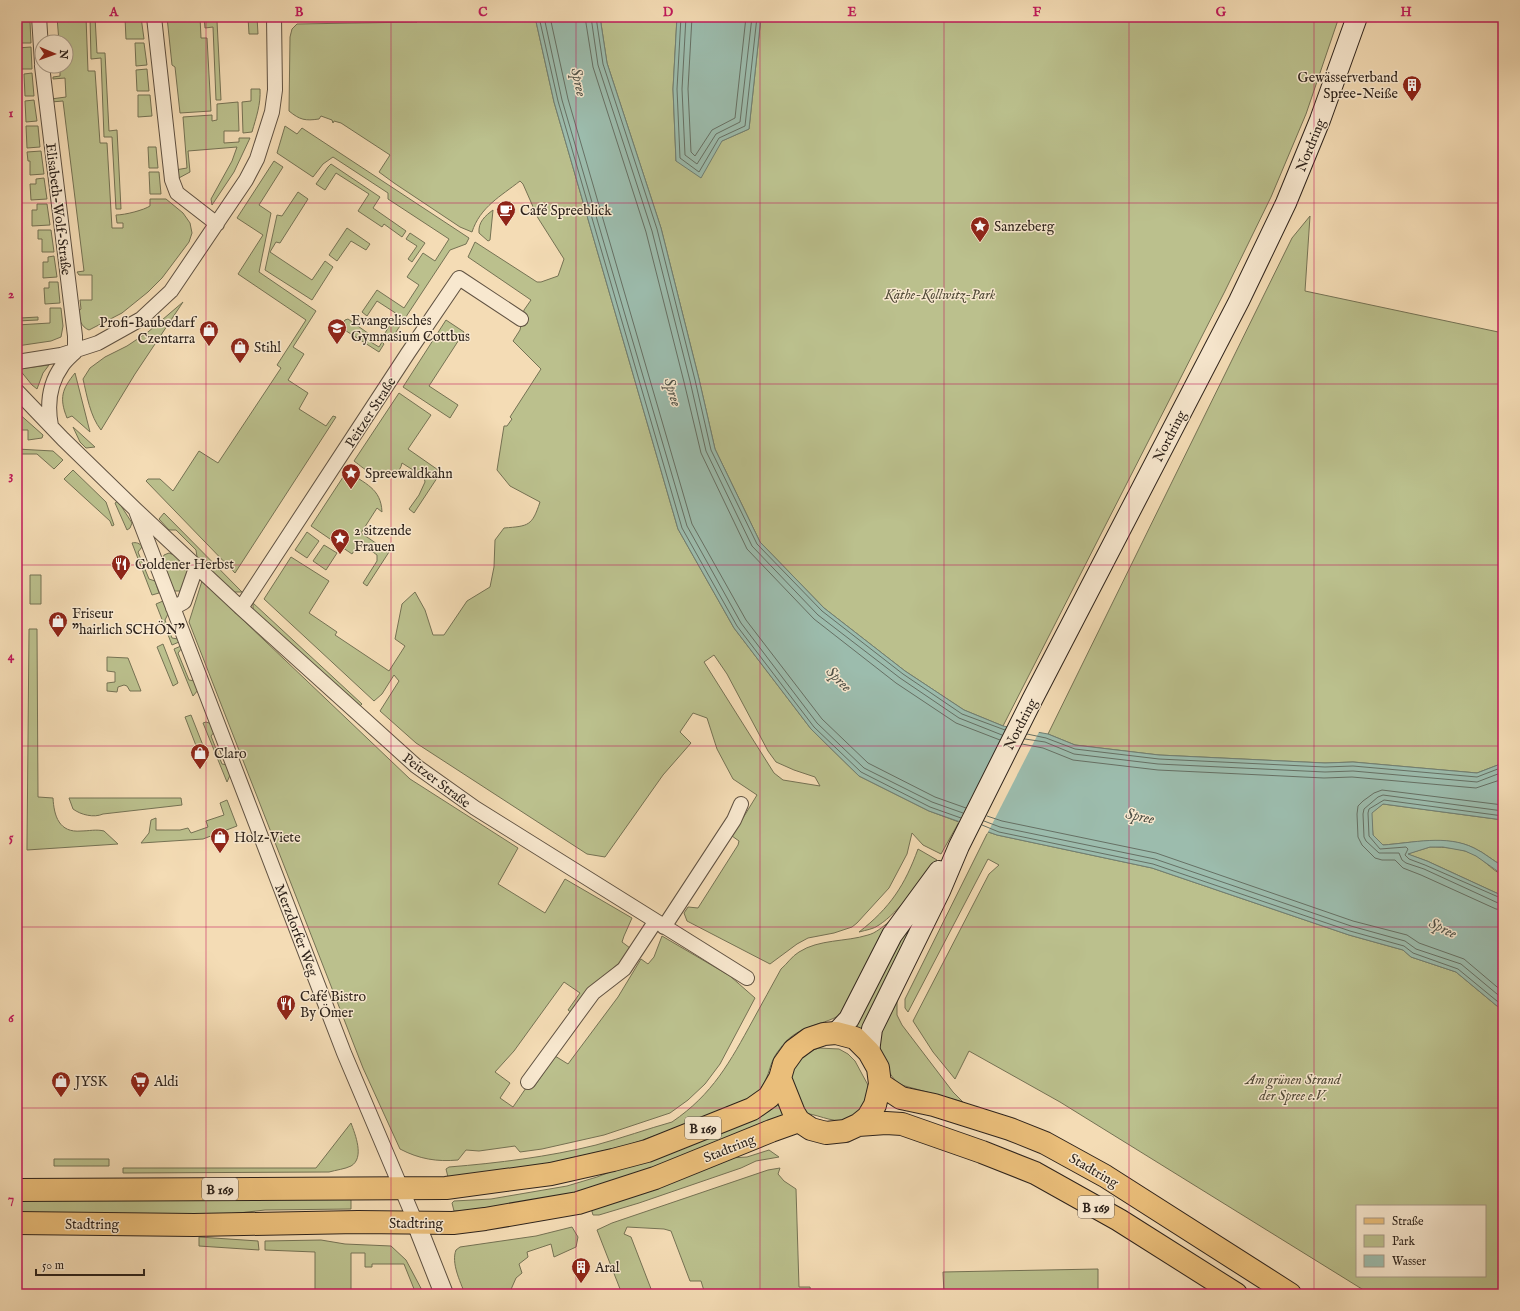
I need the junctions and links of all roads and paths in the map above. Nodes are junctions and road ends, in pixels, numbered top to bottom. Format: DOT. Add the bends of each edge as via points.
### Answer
graph roads {
  1 [pos="39,17"];
  2 [pos="154,17"];
  3 [pos="274,17"];
  4 [pos="1357,17"];
  5 [pos="40,34"];
  6 [pos="43,74"];
  7 [pos="216,224"];
  8 [pos="521,319"];
  9 [pos="75,352"];
  10 [pos="17,362"];
  11 [pos="17,391"];
  12 [pos="51,427"];
  13 [pos="135,509"];
  14 [pos="197,566"];
  15 [pos="173,608"];
  16 [pos="241,608"];
  17 [pos="741,804"];
  18 [pos="958,846"];
  19 [pos="660,925"];
  20 [pos="747,978"];
  21 [pos="836,1033"];
  22 [pos="869,1052"];
  23 [pos="780,1078"];
  24 [pos="528,1082"];
  25 [pos="880,1084"];
  26 [pos="799,1122"];
  27 [pos="858,1126"];
  28 [pos="401,1188"];
  29 [pos="17,1190"];
  30 [pos="17,1223"];
  31 [pos="416,1223"];
  32 [pos="444,1294"];
  33 [pos="1236,1294"];
  34 [pos="1290,1294"];
  1 -- 5 [label="street, Elisabeth-Wolf-Straße"];
  2 -- 7 [label="street" via="172,180 177,193"];
  3 -- 7 [label="street" via="275,90 269,123 257,159 246,180"];
  4 -- 18 [label="main road, Nordring" via="1320,120 1283,210 1239,301"];
  6 -- 9 [label="street, Elisabeth-Wolf-Straße" via="76,336"];
  7 -- 9 [label="street" via="171,291 141,319 98,343"];
  8 -- 16 [label="street, Peitzer Straße" via="459,278"];
  9 -- 10 [label="street"];
  9 -- 12 [label="street" via="62,366 53,383 48,412"];
  11 -- 12 [label="street, Peitzer Straße"];
  12 -- 13 [label="street, Peitzer Straße"];
  13 -- 14 [label="street, Peitzer Straße"];
  13 -- 15 [label="street, Merzdorfer Weg"];
  14 -- 15 [label="street" via="184,602"];
  14 -- 16 [label="street, Peitzer Straße"];
  15 -- 28 [label="street, Merzdorfer Weg" via="344,1053"];
  16 -- 19 [label="street, Peitzer Straße" via="416,766 475,808"];
  17 -- 19 [label="street" via="734,820"];
  18 -- 21 [label="main road, Nordring" via="892,935 849,1019"];
  18 -- 22 [label="main road, Nordring" via="940,891 872,1029"];
  19 -- 20 [label="street, Peitzer Straße"];
  19 -- 24 [label="street" via="624,969 593,993"];
  21 -- 22 [label="main road, Stadtring / B 169" via="855,1038"];
  21 -- 23 [label="main road, Stadtring / B 169" via="809,1039 794,1050 784,1064"];
  22 -- 25 [label="main road, Stadtring / B 169" via="878,1068"];
  23 -- 26 [label="main road"];
  23 -- 28 [label="main road, Stadtring / B 169" via="769,1096 752,1109 647,1150 613,1160 551,1174 446,1188"];
  25 -- 27 [label="main road, Stadtring / B 169" via="875,1105 868,1117"];
  25 -- 34 [label="main road, Stadtring / B 169" via="901,1098 1003,1126 1045,1143 1105,1176"];
  26 -- 27 [label="main road, B 169" via="826,1133 845,1131"];
  26 -- 31 [label="main road, Stadtring / B 169" via="655,1178 578,1203 453,1223"];
  27 -- 33 [label="main road, B 169" via="902,1124 1035,1173 1118,1220"];
  28 -- 29 [label="main road, Stadtring / B 169"];
  28 -- 31 [label="street, Merzdorfer Weg"];
  30 -- 31 [label="main road, Stadtring / B 169"];
  31 -- 32 [label="street, Merzdorfer Weg"];
}
